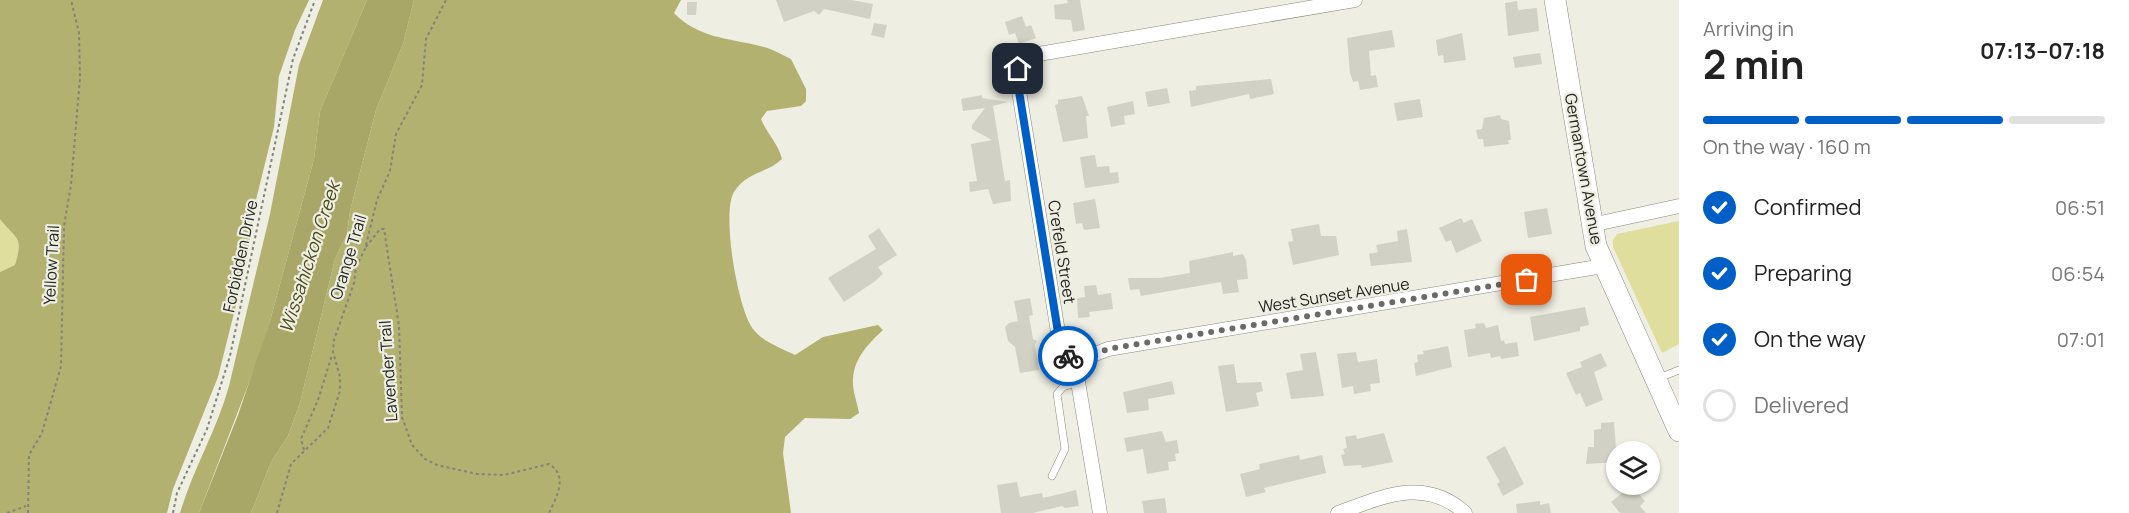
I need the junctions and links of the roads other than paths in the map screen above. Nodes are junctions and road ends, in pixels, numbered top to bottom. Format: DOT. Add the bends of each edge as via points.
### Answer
graph roads {
  1 [pos="1355,0"];
  2 [pos="1555,0"];
  3 [pos="1679,206"];
  4 [pos="1591,225"];
  5 [pos="1603,266"];
  6 [pos="1072,363"];
  7 [pos="1679,370"];
  8 [pos="1655,380"];
  9 [pos="1078,382"];
  10 [pos="1679,430"];
  11 [pos="1052,476"];
  12 [pos="1100,513"];
  13 [pos="1338,513"];
  14 [pos="1465,513"];
  1 -- 6 [label="street, Crefeld Street" via="1080,45 1033,55 1020,64 1017,79 1058,332"];
  2 -- 4 [label="main road, Germantown Avenue"];
  3 -- 4 [label="street"];
  4 -- 5 [label="main road, Germantown Avenue"];
  5 -- 6 [label="street, West Sunset Avenue" via="1108,349"];
  5 -- 8 [label="main road, Germantown Avenue"];
  6 -- 9 [label="street, Crefeld Street"];
  7 -- 8 [label="lane"];
  8 -- 10 [label="main road, Germantown Avenue"];
  9 -- 11 [label="lane" via="1057,393 1065,449"];
  9 -- 12 [label="street, Crefeld Street"];
  13 -- 14 [label="street" via="1416,490 1446,499"];
}
